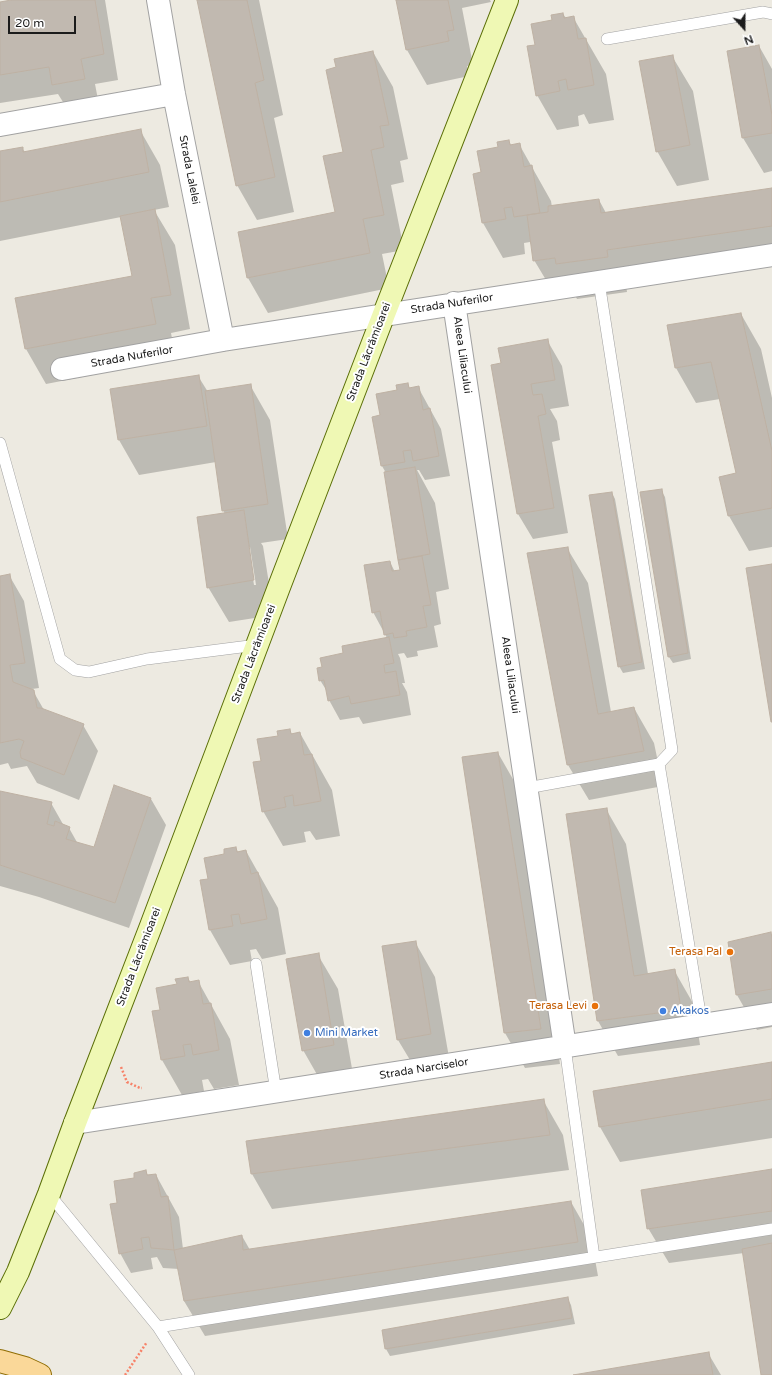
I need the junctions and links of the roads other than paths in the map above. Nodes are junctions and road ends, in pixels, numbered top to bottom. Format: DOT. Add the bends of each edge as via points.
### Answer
graph roads {
  1 [pos="158,0"];
  2 [pos="507,0"];
  3 [pos="772,14"];
  4 [pos="608,39"];
  5 [pos="174,94"];
  6 [pos="0,125"];
  7 [pos="772,255"];
  8 [pos="599,282"];
  9 [pos="454,303"];
  10 [pos="384,314"];
  11 [pos="223,340"];
  12 [pos="62,369"];
  13 [pos="0,443"];
  14 [pos="257,645"];
  15 [pos="659,764"];
  16 [pos="526,788"];
  17 [pos="256,964"];
  18 [pos="772,1014"];
  19 [pos="702,1025"];
  20 [pos="565,1047"];
  21 [pos="276,1092"];
  22 [pos="75,1124"];
  23 [pos="49,1194"];
  24 [pos="772,1229"];
  25 [pos="594,1257"];
  26 [pos="0,1308"];
  27 [pos="158,1327"];
  28 [pos="0,1362"];
  29 [pos="40,1375"];
  30 [pos="189,1375"];
  1 -- 5 [label="street, Strada Lalelei"];
  2 -- 10 [label="main road, Strada Lăcrămioarei"];
  3 -- 4 [label="lane" via="763,12"];
  5 -- 6 [label="street"];
  5 -- 11 [label="street, Strada Lalelei"];
  7 -- 8 [label="street, Strada Nuferilor"];
  8 -- 9 [label="street, Strada Nuferilor"];
  8 -- 15 [label="lane" via="672,750"];
  9 -- 10 [label="street, Strada Nuferilor"];
  9 -- 16 [label="street, Aleea Liliacului"];
  10 -- 11 [label="street, Strada Nuferilor"];
  10 -- 14 [label="main road, Strada Lăcrămioarei"];
  11 -- 12 [label="street, Strada Nuferilor"];
  13 -- 14 [label="lane" via="60,659 75,670 89,672 147,659"];
  14 -- 22 [label="main road, Strada Lăcrămioarei"];
  15 -- 16 [label="lane"];
  15 -- 19 [label="lane"];
  16 -- 20 [label="street, Aleea Liliacului"];
  17 -- 21 [label="lane"];
  18 -- 19 [label="street, Strada Narciselor"];
  19 -- 20 [label="street, Strada Narciselor"];
  20 -- 21 [label="street, Strada Narciselor"];
  20 -- 25 [label="lane"];
  21 -- 22 [label="street, Strada Narciselor"];
  22 -- 23 [label="main road, Strada Lăcrămioarei"];
  23 -- 26 [label="main road, Strada Lăcrămioarei" via="18,1272"];
  23 -- 27 [label="lane"];
  24 -- 25 [label="lane"];
  25 -- 27 [label="lane"];
  27 -- 30 [label="lane"];
  28 -- 29 [label="main road" via="25,1368"];
}
